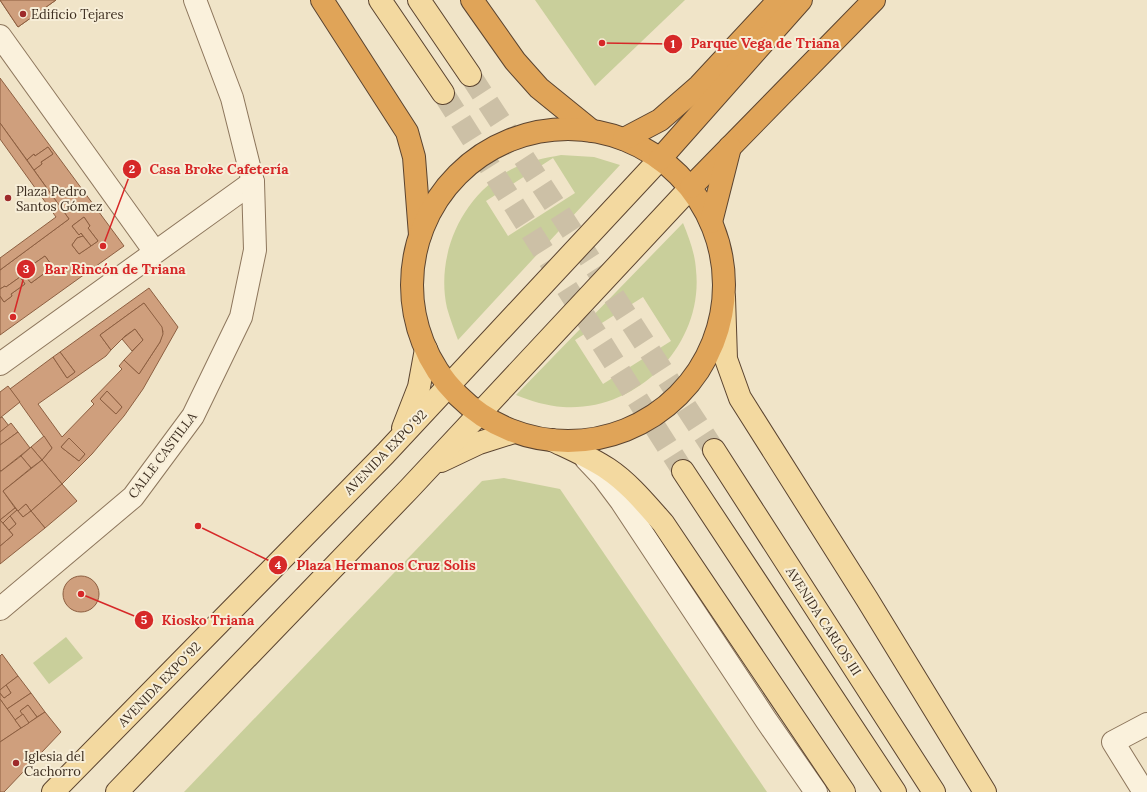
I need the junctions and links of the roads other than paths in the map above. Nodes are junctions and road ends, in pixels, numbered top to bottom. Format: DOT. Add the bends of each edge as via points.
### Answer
graph roads {
  1 [pos="195,0"];
  2 [pos="322,0"];
  3 [pos="380,0"];
  4 [pos="419,0"];
  5 [pos="472,0"];
  6 [pos="779,0"];
  7 [pos="801,0"];
  8 [pos="874,0"];
  9 [pos="0,36"];
  10 [pos="470,75"];
  11 [pos="443,93"];
  12 [pos="592,131"];
  13 [pos="624,139"];
  14 [pos="730,147"];
  15 [pos="660,159"];
  16 [pos="253,182"];
  17 [pos="691,187"];
  18 [pos="711,222"];
  19 [pos="420,236"];
  20 [pos="155,252"];
  21 [pos="724,297"];
  22 [pos="426,349"];
  23 [pos="0,364"];
  24 [pos="448,385"];
  25 [pos="479,414"];
  26 [pos="514,432"];
  27 [pos="399,439"];
  28 [pos="552,440"];
  29 [pos="714,450"];
  30 [pos="580,453"];
  31 [pos="429,467"];
  32 [pos="683,471"];
  33 [pos="0,609"];
  34 [pos="1147,724"];
  35 [pos="53,792"];
  36 [pos="117,792"];
  37 [pos="816,792"];
  38 [pos="844,792"];
  39 [pos="895,792"];
  40 [pos="934,792"];
  41 [pos="985,792"];
  42 [pos="1144,792"];
  1 -- 16 [label="street, CALLE CASTILLA" via="232,98"];
  2 -- 19 [label="highway" via="407,132 414,157"];
  3 -- 11 [label="main road"];
  4 -- 10 [label="main road"];
  5 -- 12 [label="highway" via="515,61 539,88"];
  6 -- 13 [label="highway" via="699,86 660,120"];
  7 -- 15 [label="highway"];
  8 -- 14 [label="highway"];
  9 -- 20 [label="street"];
  12 -- 13 [label="highway"];
  12 -- 19 [label="highway" via="544,131 498,146 458,175 430,214"];
  13 -- 15 [label="highway" via="643,147"];
  14 -- 17 [label="highway"];
  14 -- 18 [label="highway"];
  15 -- 17 [label="highway"];
  15 -- 24 [label="main road, AVENIDA EXPO´92"];
  16 -- 20 [label="street"];
  16 -- 33 [label="street, CALLE CASTILLA" via="255,250 240,317 193,416 133,497"];
  17 -- 18 [label="highway"];
  17 -- 25 [label="main road"];
  18 -- 21 [label="highway" via="719,242 724,270"];
  19 -- 22 [label="highway" via="414,264 412,293 417,322"];
  20 -- 23 [label="street"];
  21 -- 28 [label="highway" via="719,328 707,357 690,383 668,405 642,422 614,434 583,440"];
  21 -- 41 [label="main road" via="726,359 740,398"];
  22 -- 24 [label="highway"];
  22 -- 27 [label="main road" via="419,387"];
  24 -- 25 [label="highway"];
  24 -- 27 [label="main road, AVENIDA EXPO´92"];
  25 -- 26 [label="highway"];
  25 -- 31 [label="main road"];
  26 -- 28 [label="highway"];
  26 -- 31 [label="main road" via="479,443"];
  27 -- 35 [label="main road, AVENIDA EXPO´92"];
  28 -- 30 [label="main road"];
  29 -- 40 [label="main road, AVENIDA CARLOS III"];
  30 -- 37 [label="street" via="603,477 621,502"];
  30 -- 38 [label="main road" via="608,469 635,492 664,523"];
  31 -- 36 [label="main road"];
  32 -- 39 [label="main road"];
  34 -- 42 [label="street" via="1113,742"];
}
